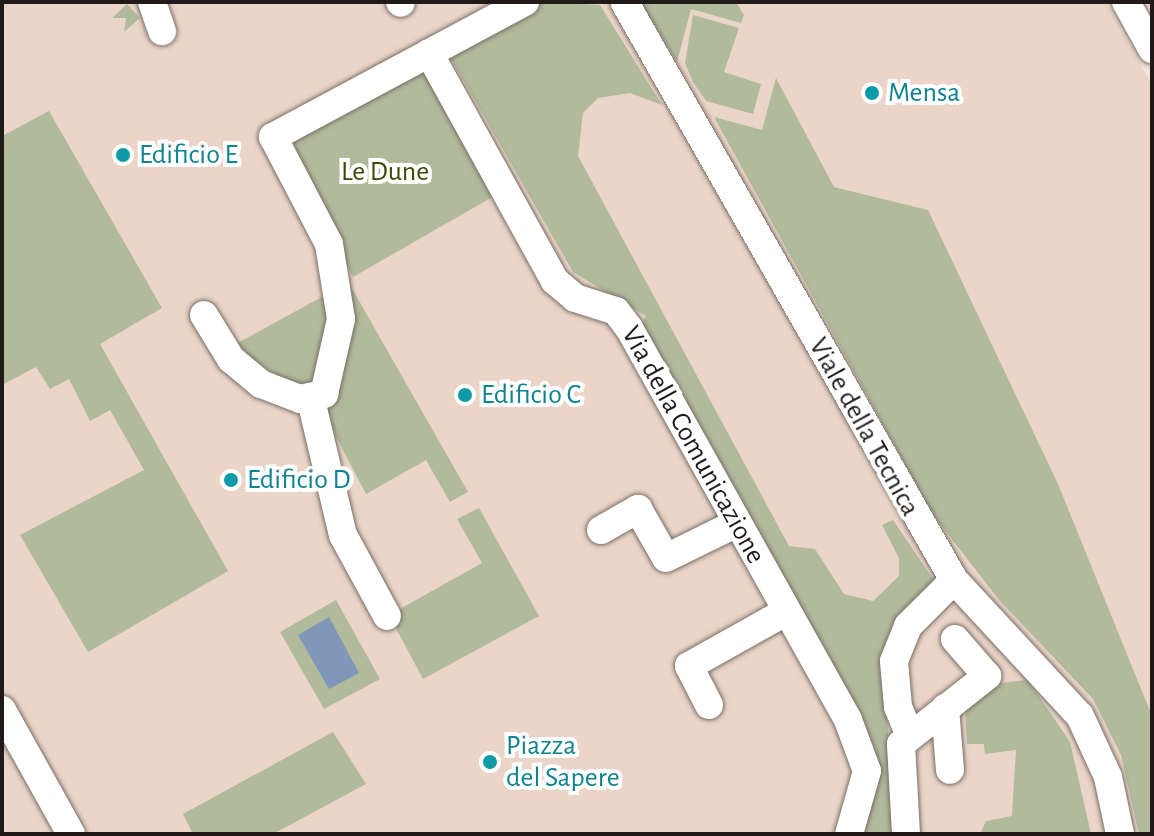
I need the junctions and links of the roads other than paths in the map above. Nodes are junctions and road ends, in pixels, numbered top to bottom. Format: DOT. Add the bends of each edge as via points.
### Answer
graph roads {
  1 [pos="152,2"];
  2 [pos="525,2"];
  3 [pos="624,2"];
  4 [pos="1126,2"];
  5 [pos="162,31"];
  6 [pos="1152,49"];
  7 [pos="429,53"];
  8 [pos="204,315"];
  9 [pos="311,400"];
  10 [pos="737,523"];
  11 [pos="601,530"];
  12 [pos="954,580"];
  13 [pos="787,611"];
  14 [pos="387,616"];
  15 [pos="955,639"];
  16 [pos="709,705"];
  17 [pos="945,708"];
  18 [pos="2,710"];
  19 [pos="909,734"];
  20 [pos="950,770"];
  21 [pos="71,834"];
  22 [pos="849,834"];
  23 [pos="906,834"];
  24 [pos="1120,834"];
  1 -- 5 [label="street"];
  2 -- 7 [label="street"];
  3 -- 12 [label="street, Viale della Tecnica"];
  4 -- 6 [label="street"];
  7 -- 9 [label="street" via="273,137 329,244 341,319 333,375 324,394"];
  7 -- 10 [label="street, Via della Comunicazione" via="555,281 575,298 616,311 629,328"];
  8 -- 9 [label="street" via="246,373 278,392"];
  9 -- 14 [label="street" via="353,555"];
  10 -- 11 [label="street" via="666,558 638,509"];
  10 -- 13 [label="street, Via della Comunicazione"];
  12 -- 19 [label="street" via="908,626 898,648 894,691"];
  12 -- 24 [label="street, Viale della Tecnica" via="1080,716 1108,777"];
  13 -- 16 [label="street" via="689,666"];
  13 -- 22 [label="street, Via della Comunicazione" via="863,755 866,789"];
  15 -- 17 [label="street" via="987,676"];
  17 -- 19 [label="street"];
  17 -- 20 [label="street"];
  18 -- 21 [label="street"];
  19 -- 23 [label="street" via="898,752"];
}
